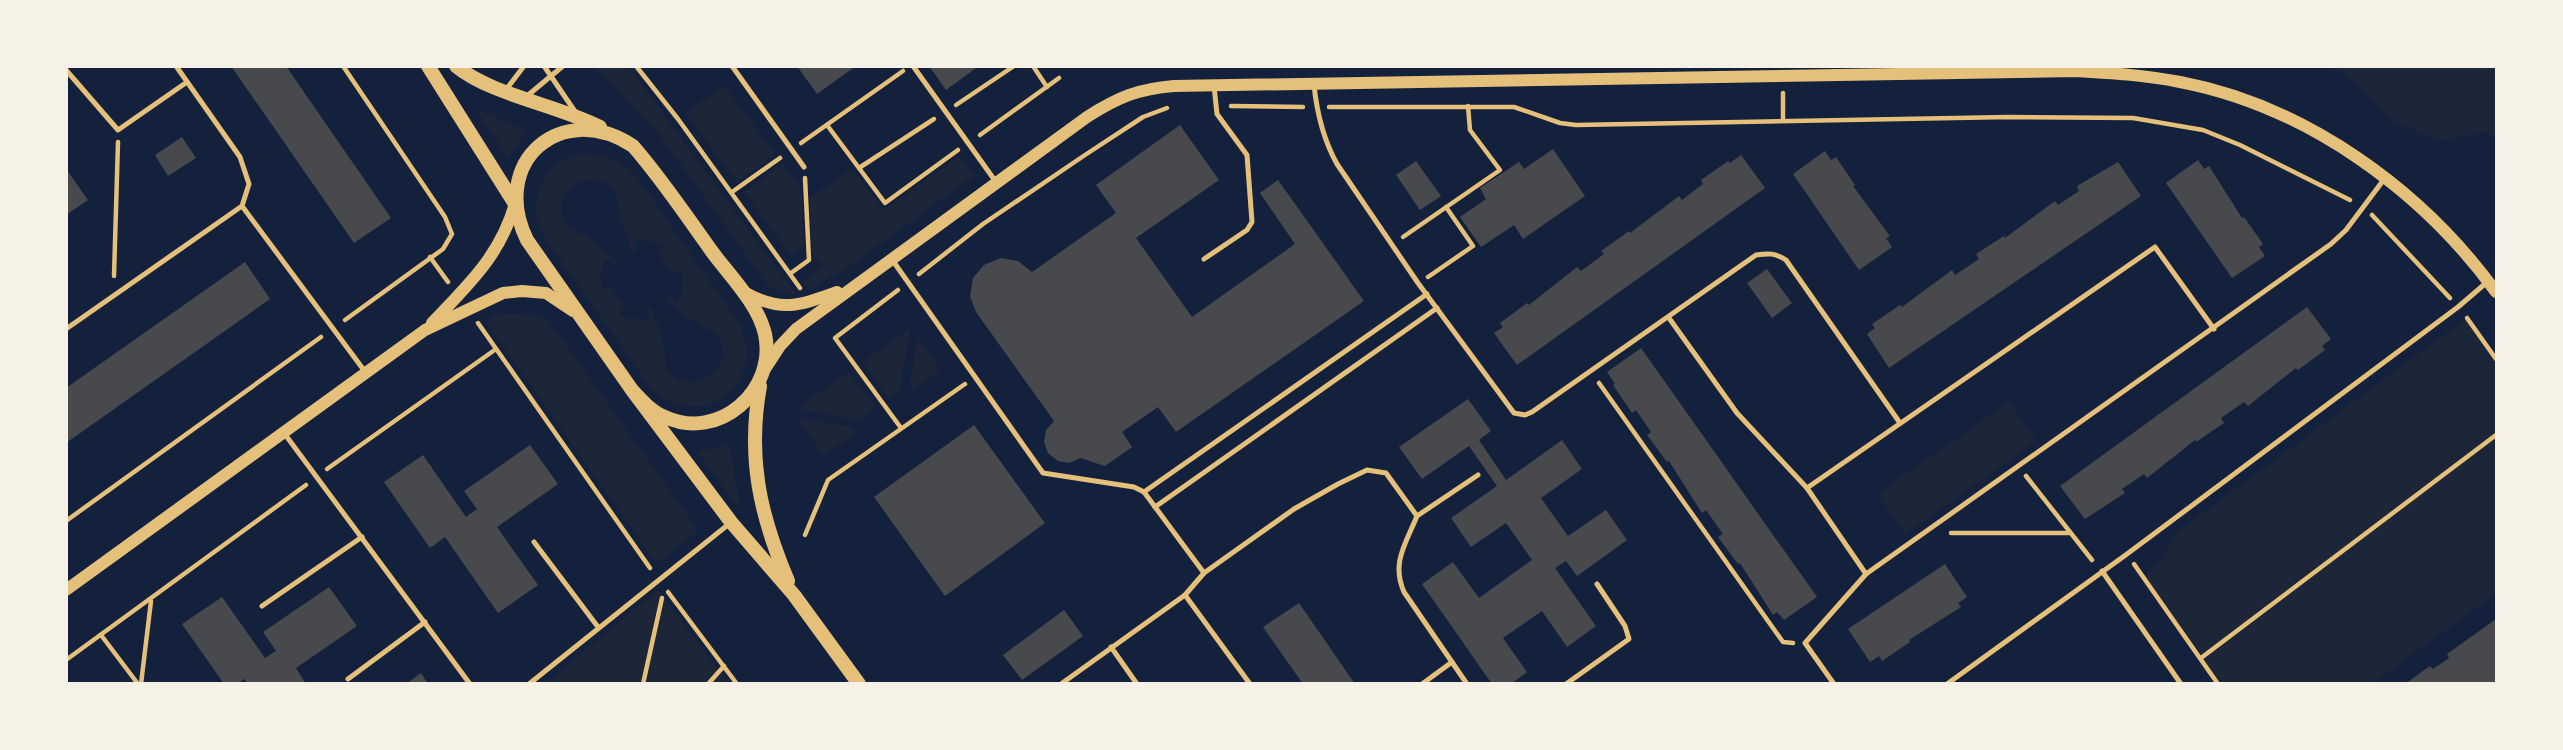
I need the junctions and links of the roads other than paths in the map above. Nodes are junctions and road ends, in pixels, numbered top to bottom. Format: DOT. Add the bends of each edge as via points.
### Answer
graph roads {
  1 [pos="176,66"];
  2 [pos="428,66"];
  3 [pos="456,66"];
  4 [pos="524,66"];
  5 [pos="544,66"];
  6 [pos="562,66"];
  7 [pos="732,66"];
  8 [pos="911,66"];
  9 [pos="2006,69"];
  10 [pos="66,70"];
  11 [pos="551,76"];
  12 [pos="187,82"];
  13 [pos="1214,85"];
  14 [pos="1314,85"];
  15 [pos="505,91"];
  16 [pos="525,98"];
  17 [pos="578,116"];
  18 [pos="617,135"];
  19 [pos="804,167"];
  20 [pos="2385,178"];
  21 [pos="996,182"];
  22 [pos="515,204"];
  23 [pos="242,206"];
  24 [pos="891,259"];
  25 [pos="1205,260"];
  26 [pos="2488,281"];
  27 [pos="851,287"];
  28 [pos="740,289"];
  29 [pos="2497,292"];
  30 [pos="1427,294"];
  31 [pos="1437,308"];
  32 [pos="1669,318"];
  33 [pos="584,320"];
  34 [pos="2214,329"];
  35 [pos="66,330"];
  36 [pos="425,330"];
  37 [pos="763,372"];
  38 [pos="366,373"];
  39 [pos="632,390"];
  40 [pos="1900,424"];
  41 [pos="284,433"];
  42 [pos="1478,475"];
  43 [pos="1807,488"];
  44 [pos="1144,492"];
  45 [pos="1155,507"];
  46 [pos="1417,516"];
  47 [pos="731,522"];
  48 [pos="362,537"];
  49 [pos="534,542"];
  50 [pos="2102,571"];
  51 [pos="1204,573"];
  52 [pos="1867,574"];
  53 [pos="1597,584"];
  54 [pos="66,590"];
  55 [pos="1185,594"];
  56 [pos="794,595"];
  57 [pos="262,606"];
  58 [pos="425,622"];
  59 [pos="598,627"];
  60 [pos="1111,648"];
  61 [pos="1452,662"];
  62 [pos="348,679"];
  63 [pos="470,684"];
  64 [pos="529,684"];
  65 [pos="859,684"];
  66 [pos="1061,684"];
  67 [pos="1137,684"];
  68 [pos="1250,684"];
  69 [pos="1422,684"];
  70 [pos="1467,684"];
  71 [pos="1566,684"];
  72 [pos="1834,684"];
  73 [pos="1947,684"];
  74 [pos="2181,684"];
  1 -- 12 [label="lane"];
  2 -- 22 [label="main road"];
  3 -- 15 [label="main road"];
  4 -- 15 [label="lane"];
  5 -- 11 [label="lane"];
  6 -- 11 [label="lane"];
  7 -- 19 [label="lane"];
  8 -- 21 [label="lane"];
  9 -- 14 [label="street"];
  9 -- 20 [label="street" via="2123,74 2216,91 2300,125"];
  10 -- 12 [label="lane" via="118,130"];
  11 -- 16 [label="lane"];
  11 -- 17 [label="lane"];
  12 -- 23 [label="lane" via="240,157 249,184"];
  13 -- 14 [label="street"];
  13 -- 21 [label="street" via="1155,88 1125,95"];
  13 -- 25 [label="lane" via="1217,114 1247,155 1252,222"];
  14 -- 30 [label="lane" via="1332,155"];
  15 -- 16 [label="main road"];
  16 -- 17 [label="main road"];
  17 -- 18 [label="main road"];
  18 -- 22 [label="main road" via="581,128 546,141 522,168"];
  18 -- 28 [label="main road" via="645,159"];
  20 -- 26 [label="street" via="2441,225"];
  20 -- 34 [label="lane" via="2347,230"];
  21 -- 24 [label="street"];
  22 -- 33 [label="main road" via="527,240"];
  22 -- 36 [label="street" via="493,254"];
  23 -- 35 [label="lane"];
  23 -- 38 [label="lane"];
  24 -- 27 [label="street"];
  24 -- 44 [label="lane" via="1043,473"];
  26 -- 29 [label="street"];
  26 -- 50 [label="lane"];
  27 -- 28 [label="street" via="792,306 759,301"];
  27 -- 37 [label="street" via="796,329"];
  28 -- 37 [label="main road" via="761,321 766,351"];
  30 -- 31 [label="lane"];
  30 -- 44 [label="lane"];
  31 -- 32 [label="lane" via="1514,413 1525,415"];
  31 -- 45 [label="lane"];
  32 -- 40 [label="lane" via="1756,255 1777,254 1786,260"];
  32 -- 43 [label="lane" via="1737,413"];
  33 -- 36 [label="street" via="546,293 522,290 494,297"];
  33 -- 39 [label="main road"];
  34 -- 40 [label="lane" via="2155,247"];
  34 -- 52 [label="lane"];
  36 -- 38 [label="street"];
  37 -- 39 [label="main road" via="750,397 736,410 701,423 664,417"];
  37 -- 56 [label="main road" via="755,425 755,472 766,525"];
  38 -- 41 [label="street"];
  39 -- 47 [label="main road"];
  40 -- 43 [label="lane"];
  41 -- 48 [label="lane"];
  41 -- 54 [label="street"];
  42 -- 46 [label="lane"];
  43 -- 52 [label="lane"];
  44 -- 45 [label="lane"];
  45 -- 51 [label="lane"];
  46 -- 51 [label="lane" via="1386,473 1367,470 1294,509"];
  46 -- 61 [label="lane" via="1397,566 1398,579"];
  47 -- 56 [label="main road"];
  47 -- 59 [label="lane"];
  48 -- 57 [label="lane"];
  48 -- 58 [label="lane"];
  49 -- 59 [label="lane"];
  50 -- 73 [label="lane"];
  50 -- 74 [label="lane"];
  51 -- 55 [label="lane"];
  52 -- 72 [label="lane" via="1805,643"];
  53 -- 71 [label="lane" via="1626,626 1629,639"];
  55 -- 60 [label="lane"];
  55 -- 68 [label="lane"];
  56 -- 65 [label="main road"];
  58 -- 62 [label="lane"];
  58 -- 63 [label="lane"];
  59 -- 64 [label="lane"];
  60 -- 66 [label="lane"];
  60 -- 67 [label="lane"];
  61 -- 69 [label="lane"];
  61 -- 70 [label="lane"];
}
